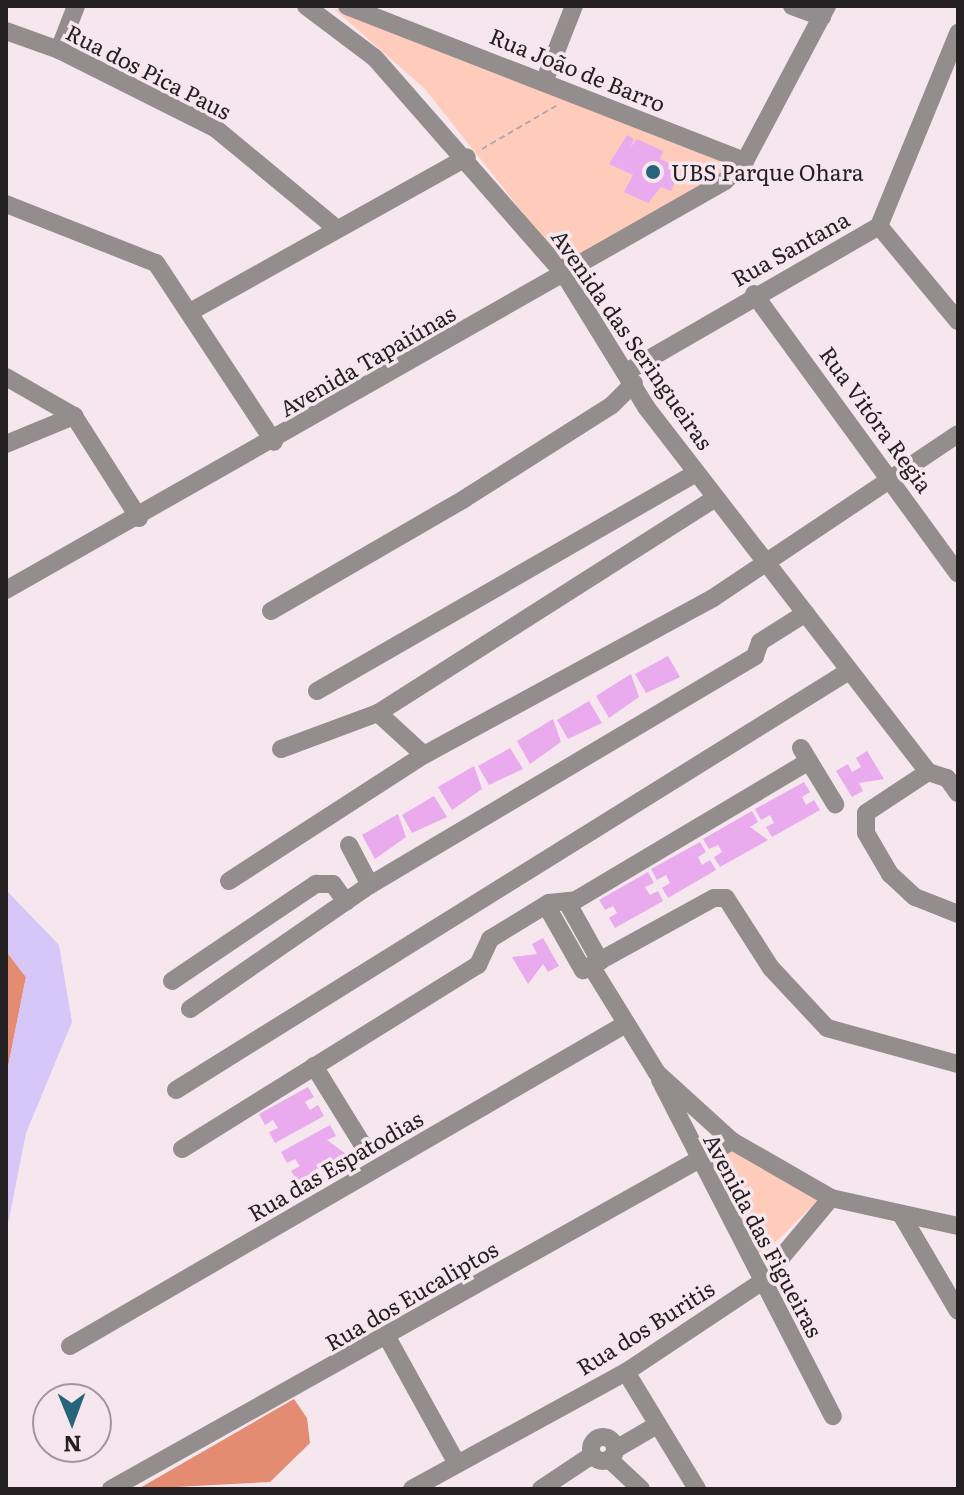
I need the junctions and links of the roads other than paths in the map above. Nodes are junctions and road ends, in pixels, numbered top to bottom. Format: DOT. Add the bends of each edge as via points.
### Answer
graph roads {
  1 [pos="76,6"];
  2 [pos="306,6"];
  3 [pos="347,6"];
  4 [pos="574,6"];
  5 [pos="792,6"];
  6 [pos="825,12"];
  7 [pos="6,31"];
  8 [pos="958,33"];
  9 [pos="59,50"];
  10 [pos="544,82"];
  11 [pos="467,157"];
  12 [pos="745,161"];
  13 [pos="6,204"];
  14 [pos="879,226"];
  15 [pos="336,228"];
  16 [pos="564,274"];
  17 [pos="754,294"];
  18 [pos="190,312"];
  19 [pos="958,321"];
  20 [pos="6,377"];
  21 [pos="631,377"];
  22 [pos="74,416"];
  23 [pos="958,434"];
  24 [pos="274,442"];
  25 [pos="6,444"];
  26 [pos="696,473"];
  27 [pos="893,479"];
  28 [pos="715,498"];
  29 [pos="139,518"];
  30 [pos="768,562"];
  31 [pos="958,574"];
  32 [pos="6,590"];
  33 [pos="271,611"];
  34 [pos="806,613"];
  35 [pos="849,671"];
  36 [pos="317,691"];
  37 [pos="378,713"];
  38 [pos="281,749"];
  39 [pos="424,755"];
  40 [pos="928,772"];
  41 [pos="954,780"];
  42 [pos="835,804"];
  43 [pos="349,845"];
  44 [pos="229,881"];
  45 [pos="370,885"];
  46 [pos="346,902"];
  47 [pos="567,902"];
  48 [pos="546,905"];
  49 [pos="958,914"];
  50 [pos="591,966"];
  51 [pos="172,981"];
  52 [pos="190,1009"];
  53 [pos="624,1025"];
  54 [pos="958,1064"];
  55 [pos="314,1066"];
  56 [pos="657,1073"];
  57 [pos="176,1090"];
  58 [pos="732,1141"];
  59 [pos="364,1147"];
  60 [pos="182,1149"];
  61 [pos="696,1159"];
  62 [pos="831,1198"];
  63 [pos="902,1216"];
  64 [pos="958,1226"];
  65 [pos="760,1283"];
  66 [pos="958,1311"];
  67 [pos="387,1337"];
  68 [pos="70,1346"];
  69 [pos="626,1372"];
  70 [pos="833,1416"];
  71 [pos="657,1425"];
  72 [pos="606,1454"];
  73 [pos="456,1462"];
  74 [pos="111,1489"];
  75 [pos="412,1489"];
  76 [pos="541,1489"];
  77 [pos="641,1489"];
  78 [pos="697,1489"];
  1 -- 9 [label="street"];
  2 -- 11 [label="street, Avenida das Seringueiras" via="375,58"];
  3 -- 10 [label="street, Rua João de Barro"];
  4 -- 10 [label="street"];
  5 -- 6 [label="street"];
  6 -- 12 [label="street"];
  7 -- 9 [label="street, Rua dos Pica Paus"];
  8 -- 14 [label="street, Rua Santana"];
  9 -- 15 [label="street, Rua dos Pica Paus" via="215,128"];
  10 -- 12 [label="street, Rua João de Barro"];
  11 -- 15 [label="street"];
  11 -- 16 [label="street, Avenida das Seringueiras"];
  12 -- 16 [label="street, Avenida Tapaiúnas" via="725,181"];
  13 -- 18 [label="street" via="156,263"];
  14 -- 17 [label="street, Rua Santana"];
  14 -- 19 [label="street"];
  15 -- 18 [label="street"];
  16 -- 21 [label="street, Avenida das Seringueiras"];
  16 -- 24 [label="street, Avenida Tapaiúnas"];
  17 -- 21 [label="street, Rua Santana"];
  17 -- 27 [label="street, Rua Vitóra Regia"];
  18 -- 24 [label="street"];
  20 -- 22 [label="street"];
  21 -- 26 [label="street, Avenida das Seringueiras"];
  21 -- 33 [label="street, Rua Santana" via="612,405"];
  22 -- 25 [label="street"];
  22 -- 29 [label="street"];
  23 -- 27 [label="street"];
  24 -- 29 [label="street, Avenida Tapaiúnas"];
  26 -- 28 [label="street, Avenida das Seringueiras"];
  26 -- 36 [label="street"];
  27 -- 30 [label="street"];
  27 -- 31 [label="street, Rua Vitóra Regia"];
  28 -- 30 [label="street, Avenida das Seringueiras"];
  28 -- 37 [label="street"];
  29 -- 32 [label="street, Avenida Tapaiúnas"];
  30 -- 34 [label="street, Avenida das Seringueiras"];
  30 -- 39 [label="street" via="551,690"];
  34 -- 35 [label="street, Avenida das Seringueiras"];
  34 -- 45 [label="street" via="760,642 755,656"];
  35 -- 40 [label="street, Avenida das Seringueiras"];
  35 -- 57 [label="street"];
  37 -- 38 [label="street"];
  37 -- 39 [label="street"];
  39 -- 44 [label="street"];
  40 -- 41 [label="street"];
  40 -- 49 [label="street" via="866,813 866,833 890,874 915,897"];
  42 -- 47 [label="street" via="805,755"];
  43 -- 45 [label="street"];
  45 -- 46 [label="street"];
  46 -- 51 [label="street" via="333,884 316,884"];
  46 -- 52 [label="street"];
  47 -- 48 [label="street"];
  47 -- 50 [label="street"];
  48 -- 50 [label="street"];
  48 -- 55 [label="street" via="490,939 478,965"];
  50 -- 53 [label="street"];
  50 -- 54 [label="street" via="714,898 731,901 771,968 827,1028"];
  53 -- 56 [label="street"];
  53 -- 68 [label="street, Rua das Espatodias"];
  55 -- 59 [label="street"];
  55 -- 60 [label="street"];
  56 -- 58 [label="street"];
  56 -- 61 [label="street, Avenida das Figueiras"];
  58 -- 61 [label="street, Rua dos Eucaliptos"];
  58 -- 62 [label="street"];
  61 -- 65 [label="street, Avenida das Figueiras"];
  61 -- 67 [label="street, Rua dos Eucaliptos"];
  62 -- 63 [label="street"];
  62 -- 65 [label="street, Rua dos Buritis"];
  63 -- 64 [label="street"];
  63 -- 66 [label="street"];
  65 -- 69 [label="street, Rua dos Buritis"];
  65 -- 70 [label="street, Avenida das Figueiras"];
  67 -- 73 [label="street"];
  67 -- 74 [label="street, Rua dos Eucaliptos"];
  69 -- 71 [label="street"];
  69 -- 73 [label="street, Rua dos Buritis"];
  71 -- 72 [label="street"];
  71 -- 78 [label="street"];
  72 -- 76 [label="street"];
  72 -- 77 [label="street"];
  73 -- 75 [label="street, Rua dos Buritis"];
}
